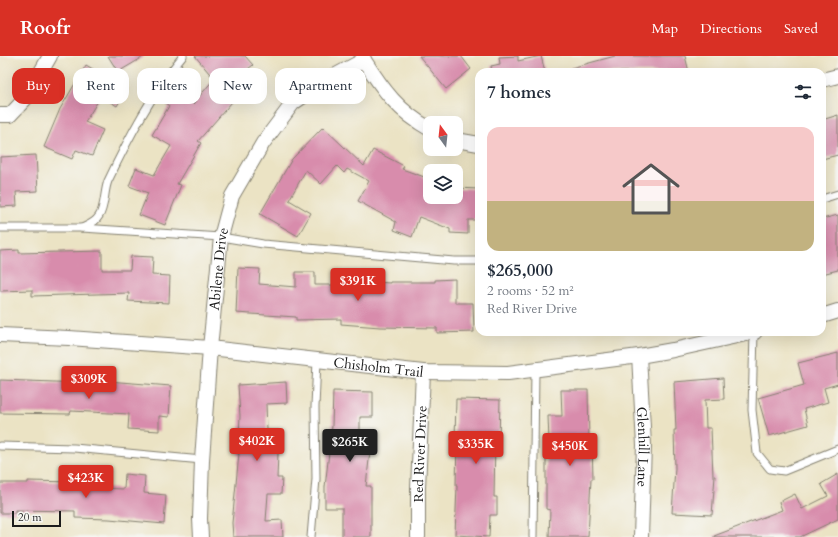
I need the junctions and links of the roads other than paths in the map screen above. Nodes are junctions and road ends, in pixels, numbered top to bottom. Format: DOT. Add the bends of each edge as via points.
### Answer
graph roads {
  1 [pos="50,56"];
  2 [pos="183,56"];
  3 [pos="363,58"];
  4 [pos="838,76"];
  5 [pos="826,79"];
  6 [pos="0,115"];
  7 [pos="423,124"];
  8 [pos="463,141"];
  9 [pos="475,143"];
  10 [pos="838,194"];
  11 [pos="826,197"];
  12 [pos="0,228"];
  13 [pos="82,228"];
  14 [pos="221,237"];
  15 [pos="475,261"];
  16 [pos="838,312"];
  17 [pos="826,315"];
  18 [pos="0,335"];
  19 [pos="737,336"];
  20 [pos="755,336"];
  21 [pos="210,348"];
  22 [pos="639,356"];
  23 [pos="317,360"];
  24 [pos="535,370"];
  25 [pos="423,372"];
  26 [pos="0,446"];
  27 [pos="838,449"];
  28 [pos="202,460"];
  29 [pos="201,537"];
  30 [pos="311,537"];
  31 [pos="418,537"];
  32 [pos="533,537"];
  33 [pos="641,537"];
  1 -- 6 [label="street" via="26,98 10,115"];
  2 -- 13 [label="lane" via="166,76 137,124 107,184 100,216"];
  3 -- 7 [label="street" via="381,86 401,109"];
  3 -- 14 [label="street, Abilene Drive" via="293,103 263,143 232,196"];
  4 -- 5 [label="street"];
  8 -- 9 [label="street"];
  10 -- 11 [label="lane"];
  12 -- 13 [label="lane"];
  13 -- 14 [label="lane"];
  14 -- 15 [label="lane" via="263,244"];
  14 -- 21 [label="street, Abilene Drive"];
  16 -- 17 [label="street"];
  18 -- 21 [label="street, Chisholm Trail"];
  19 -- 22 [label="street, Chisholm Trail"];
  20 -- 27 [label="lane" via="752,410 757,453 770,469 784,471"];
  21 -- 23 [label="street, Chisholm Trail"];
  21 -- 28 [label="street, Abilene Drive"];
  22 -- 24 [label="street, Chisholm Trail"];
  22 -- 33 [label="street, Glenhill Lane" via="644,444"];
  23 -- 25 [label="street, Chisholm Trail"];
  23 -- 30 [label="lane" via="316,479"];
  24 -- 25 [label="street, Chisholm Trail" via="508,373"];
  24 -- 32 [label="lane"];
  25 -- 31 [label="street, Red River Drive"];
  26 -- 28 [label="lane" via="74,448"];
  28 -- 29 [label="street, Abilene Drive"];
}
